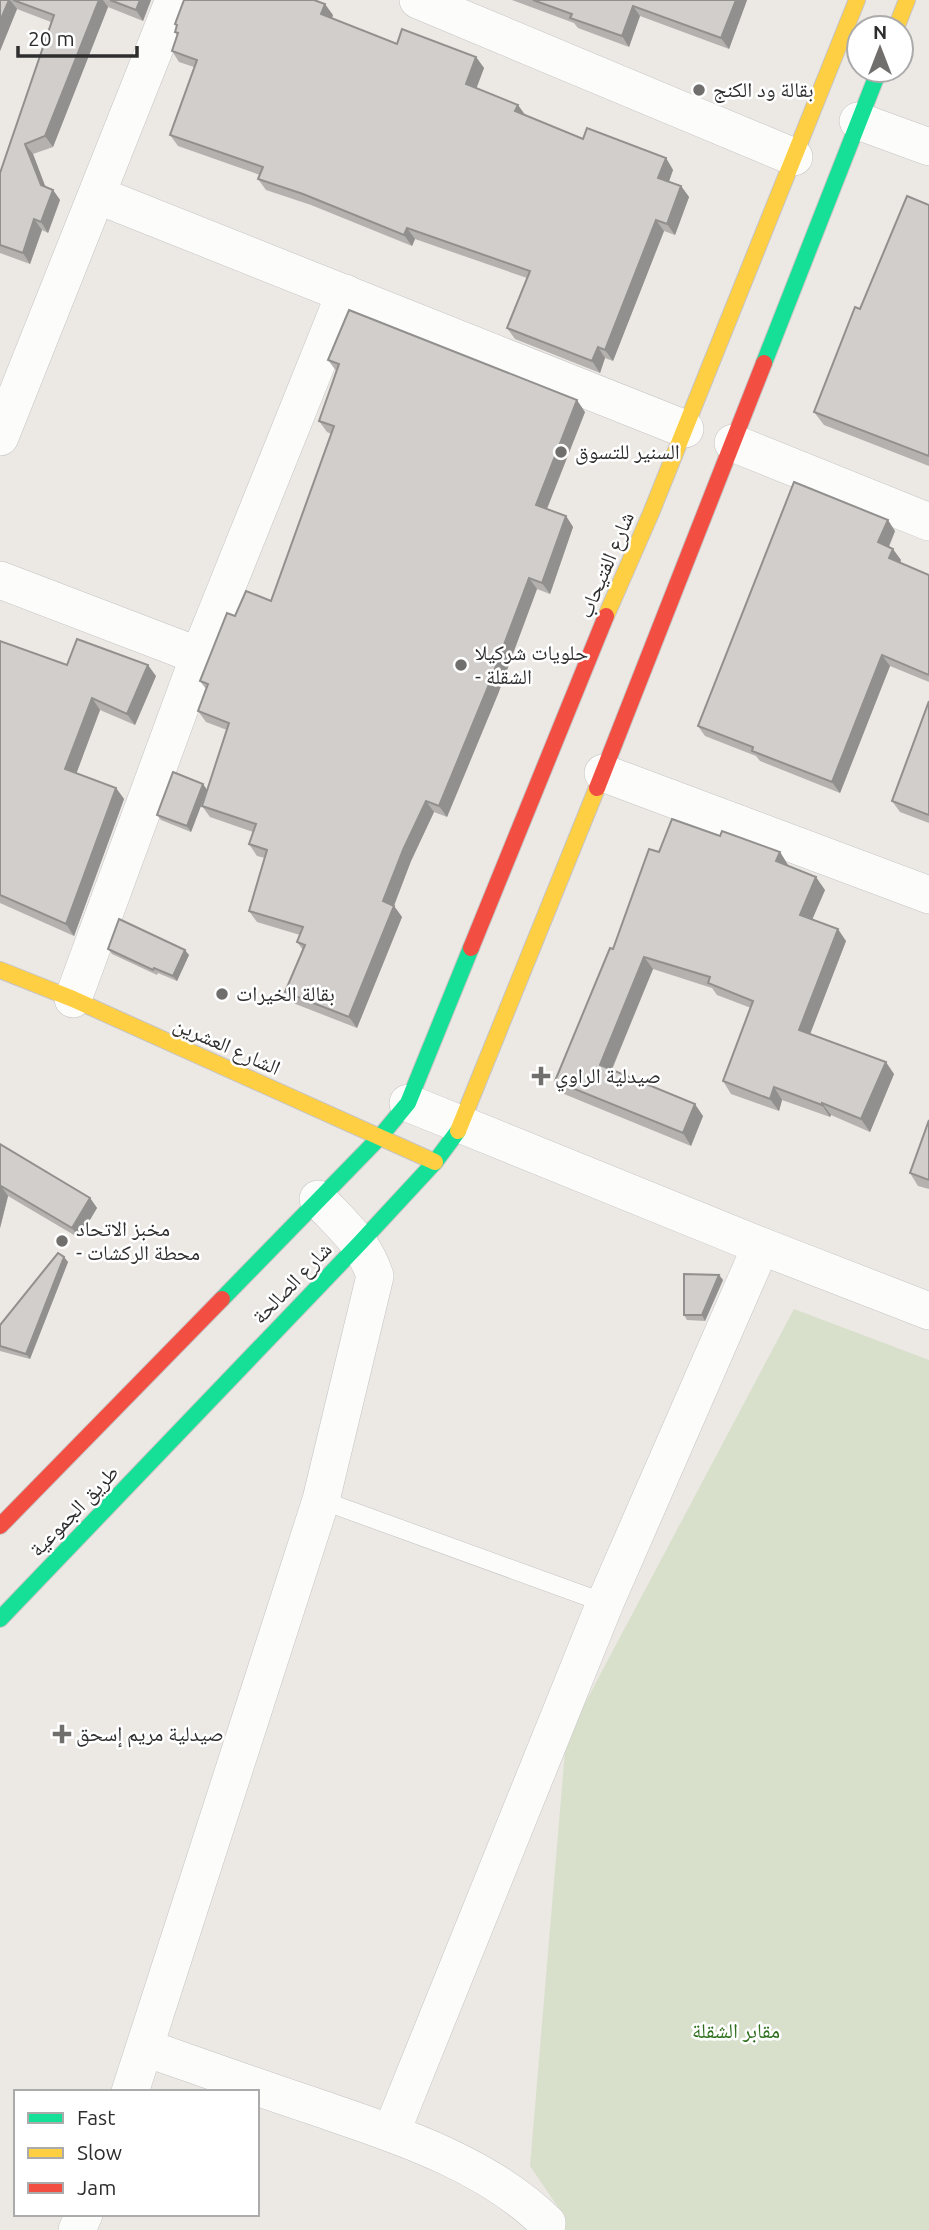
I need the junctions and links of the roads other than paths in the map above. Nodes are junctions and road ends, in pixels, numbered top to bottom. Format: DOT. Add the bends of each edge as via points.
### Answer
graph roads {
  1 [pos="173,0"];
  2 [pos="418,0"];
  3 [pos="857,0"];
  4 [pos="472,10"];
  5 [pos="873,84"];
  6 [pos="858,121"];
  7 [pos="929,147"];
  8 [pos="794,157"];
  9 [pos="97,195"];
  10 [pos="345,293"];
  11 [pos="685,429"];
  12 [pos="0,437"];
  13 [pos="733,443"];
  14 [pos="929,522"];
  15 [pos="0,580"];
  16 [pos="199,656"];
  17 [pos="603,773"];
  18 [pos="929,895"];
  19 [pos="0,970"];
  20 [pos="73,999"];
  21 [pos="408,1103"];
  22 [pos="461,1125"];
  23 [pos="379,1138"];
  24 [pos="435,1162"];
  25 [pos="318,1199"];
  26 [pos="360,1243"];
  27 [pos="761,1246"];
  28 [pos="929,1311"];
  29 [pos="130,1392"];
  30 [pos="178,1432"];
  31 [pos="321,1500"];
  32 [pos="8,1508"];
  33 [pos="605,1603"];
  34 [pos="0,1619"];
  35 [pos="146,2048"];
  36 [pos="131,2090"];
  37 [pos="391,2133"];
  38 [pos="546,2230"];
  1 -- 9 [label="street"];
  2 -- 4 [label="street"];
  3 -- 8 [label="main road, شارع الفتيحاب"];
  4 -- 8 [label="street"];
  5 -- 6 [label="main road"];
  6 -- 7 [label="street"];
  6 -- 13 [label="main road"];
  8 -- 11 [label="main road, شارع الفتيحاب"];
  9 -- 10 [label="street"];
  9 -- 12 [label="street"];
  10 -- 11 [label="street"];
  10 -- 16 [label="street"];
  11 -- 21 [label="main road, شارع الفتيحاب"];
  13 -- 14 [label="street"];
  13 -- 17 [label="main road"];
  15 -- 16 [label="street"];
  16 -- 20 [label="street"];
  17 -- 18 [label="street"];
  17 -- 22 [label="main road"];
  19 -- 20 [label="main road, الشارع العشرين"];
  20 -- 23 [label="main road, الشارع العشرين"];
  21 -- 22 [label="street"];
  21 -- 23 [label="main road, شارع الفتيحاب"];
  22 -- 24 [label="main road"];
  22 -- 27 [label="street"];
  23 -- 24 [label="main road, الشارع العشرين"];
  23 -- 25 [label="main road, شارع الصالحة"];
  24 -- 26 [label="main road, شارع الصالحة"];
  25 -- 26 [label="street"];
  25 -- 29 [label="main road, شارع الصالحة"];
  26 -- 30 [label="main road, شارع الصالحة"];
  26 -- 31 [label="street" via="375,1276"];
  27 -- 28 [label="street"];
  27 -- 33 [label="street"];
  29 -- 32 [label="main road, طريق الجموعية"];
  30 -- 34 [label="main road, طريق الجموعية"];
  31 -- 33 [label="lane"];
  31 -- 35 [label="street"];
  33 -- 37 [label="street"];
  35 -- 36 [label="street"];
  35 -- 37 [label="street"];
  37 -- 38 [label="street" via="505,2187 547,2224"];
}
